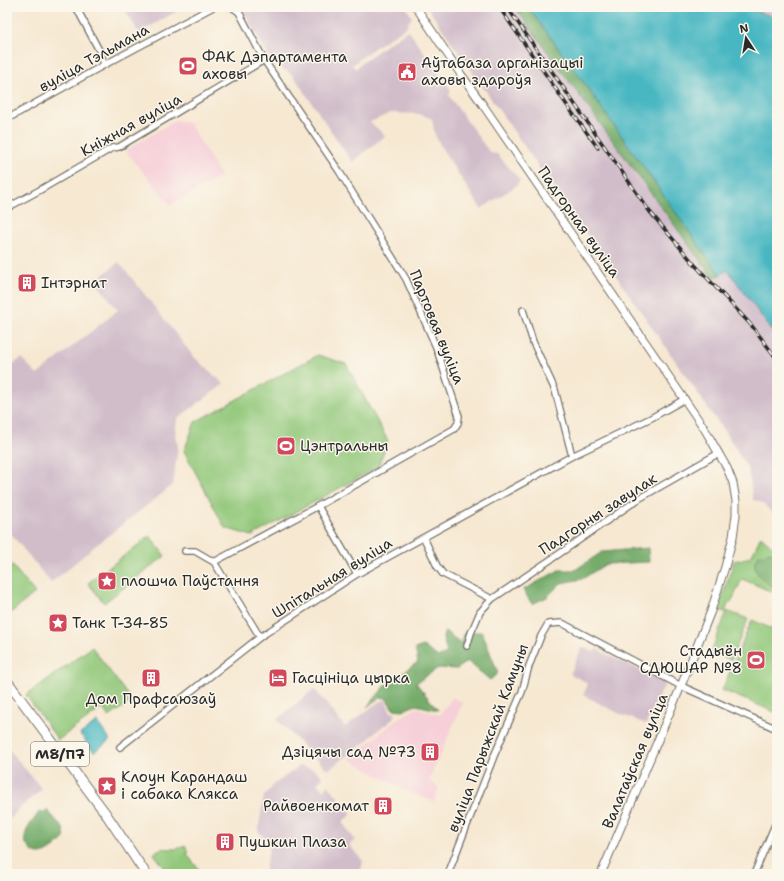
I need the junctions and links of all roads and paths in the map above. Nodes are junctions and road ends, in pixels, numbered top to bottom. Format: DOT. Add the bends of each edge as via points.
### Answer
graph roads {
  1 [pos="76,7"];
  2 [pos="213,7"];
  3 [pos="232,7"];
  4 [pos="416,7"];
  5 [pos="264,60"];
  6 [pos="104,65"];
  7 [pos="7,119"];
  8 [pos="7,208"];
  9 [pos="523,310"];
  10 [pos="685,399"];
  11 [pos="719,453"];
  12 [pos="572,456"];
  13 [pos="318,506"];
  14 [pos="424,538"];
  15 [pos="185,550"];
  16 [pos="214,562"];
  17 [pos="357,574"];
  18 [pos="492,599"];
  19 [pos="260,637"];
  20 [pos="468,646"];
  21 [pos="7,681"];
  22 [pos="681,686"];
  23 [pos="777,729"];
  24 [pos="120,747"];
  25 [pos="777,820"];
  26 [pos="146,874"];
  27 [pos="448,874"];
  28 [pos="601,874"];
  29 [pos="754,874"];
  1 -- 6 [label="street" via="101,54"];
  2 -- 6 [label="street, вуліца Тэльмана"];
  3 -- 5 [label="street, Партовая вуліца" via="239,12"];
  4 -- 10 [label="street, Падгорная вуліца"];
  5 -- 8 [label="street, Кніжная вуліца" via="119,147 112,148"];
  5 -- 13 [label="street, Партовая вуліца" via="339,171 406,279 436,347 459,416 454,429"];
  6 -- 7 [label="street, вуліца Тэльмана"];
  9 -- 12 [label="street" via="533,342 555,390"];
  10 -- 11 [label="street, Падгорная вуліца"];
  10 -- 12 [label="street, Шпітальная вуліца"];
  11 -- 18 [label="street, Падгорны завулак" via="640,498"];
  11 -- 22 [label="street, Валатаўская вуліца" via="733,483 736,515 718,590"];
  12 -- 14 [label="street, Шпітальная вуліца"];
  13 -- 16 [label="street, Партовая вуліца"];
  13 -- 17 [label="street"];
  14 -- 17 [label="street, Шпітальная вуліца"];
  14 -- 18 [label="street" via="443,574"];
  15 -- 16 [label="street" via="195,551"];
  16 -- 19 [label="street"];
  17 -- 19 [label="street, Шпітальная вуліца"];
  18 -- 20 [label="street, Падгорны завулак" via="480,612"];
  19 -- 24 [label="street, Шпітальная вуліца"];
  21 -- 26 [label="main road, М8/П7" via="106,814"];
  22 -- 23 [label="street"];
  22 -- 27 [label="street, вуліца Парыжскай Камуны" via="562,623 548,624 528,666 522,692"];
  22 -- 28 [label="street, Валатаўская вуліца"];
  25 -- 29 [label="street"];
}
